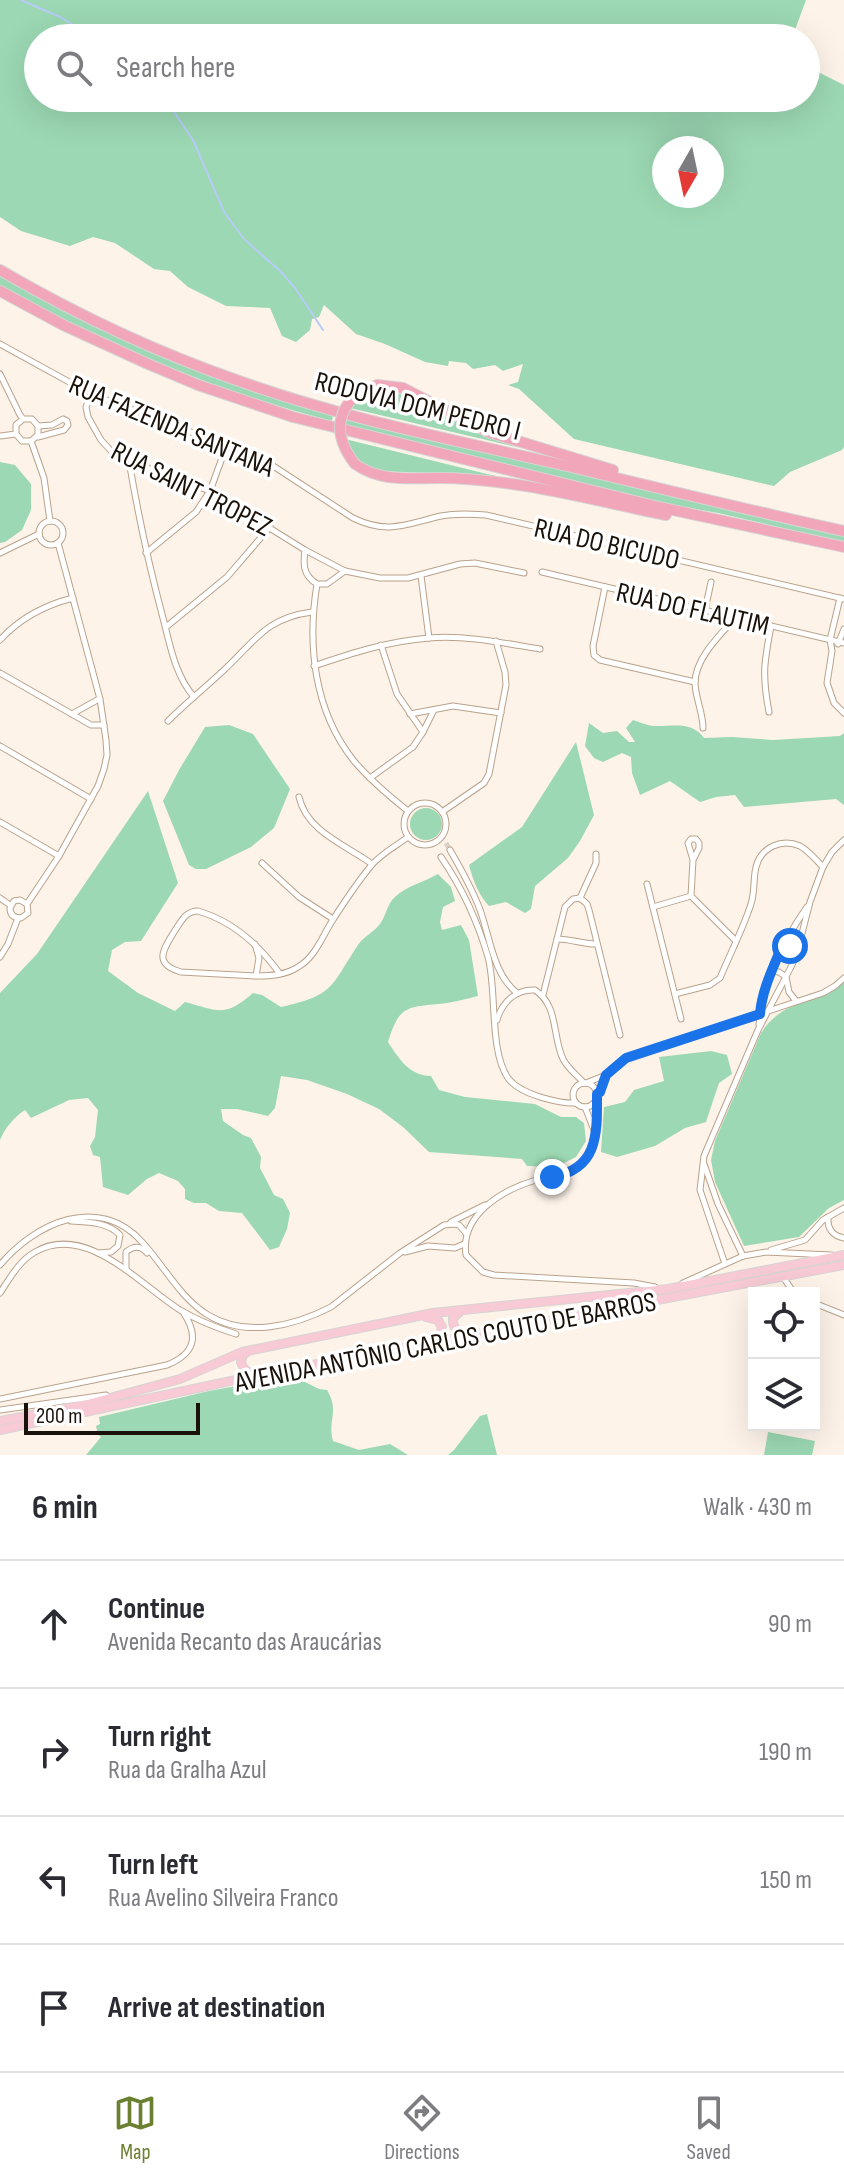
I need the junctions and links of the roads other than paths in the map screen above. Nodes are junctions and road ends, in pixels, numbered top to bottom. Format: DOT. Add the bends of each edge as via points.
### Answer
graph roads {
  1 [pos="0,270"];
  2 [pos="0,291"];
  3 [pos="0,344"];
  4 [pos="0,374"];
  5 [pos="91,394"];
  6 [pos="23,419"];
  7 [pos="38,426"];
  8 [pos="16,434"];
  9 [pos="0,436"];
  10 [pos="34,439"];
  11 [pos="222,458"];
  12 [pos="129,461"];
  13 [pos="210,491"];
  14 [pos="715,500"];
  15 [pos="50,521"];
  16 [pos="368,526"];
  17 [pos="270,527"];
  18 [pos="765,530"];
  19 [pos="844,531"];
  20 [pos="39,534"];
  21 [pos="58,543"];
  22 [pos="844,547"];
  23 [pos="305,550"];
  24 [pos="0,553"];
  25 [pos="146,553"];
  26 [pos="345,571"];
  27 [pos="542,572"];
  28 [pos="524,573"];
  29 [pos="421,576"];
  30 [pos="711,582"];
  31 [pos="317,584"];
  32 [pos="605,587"];
  33 [pos="73,598"];
  34 [pos="842,599"];
  35 [pos="705,610"];
  36 [pos="312,612"];
  37 [pos="736,617"];
  38 [pos="771,626"];
  39 [pos="166,627"];
  40 [pos="844,629"];
  41 [pos="429,638"];
  42 [pos="0,640"];
  43 [pos="830,640"];
  44 [pos="496,641"];
  45 [pos="842,643"];
  46 [pos="381,645"];
  47 [pos="540,649"];
  48 [pos="832,651"];
  49 [pos="314,666"];
  50 [pos="0,673"];
  51 [pos="695,682"];
  52 [pos="194,697"];
  53 [pos="100,699"];
  54 [pos="434,710"];
  55 [pos="769,712"];
  56 [pos="501,713"];
  57 [pos="844,713"];
  58 [pos="72,714"];
  59 [pos="410,714"];
  60 [pos="168,721"];
  61 [pos="104,725"];
  62 [pos="703,728"];
  63 [pos="423,732"];
  64 [pos="0,746"];
  65 [pos="370,778"];
  66 [pos="299,797"];
  67 [pos="91,799"];
  68 [pos="408,811"];
  69 [pos="442,812"];
  70 [pos="0,822"];
  71 [pos="442,836"];
  72 [pos="408,837"];
  73 [pos="844,840"];
  74 [pos="446,843"];
  75 [pos="450,850"];
  76 [pos="596,854"];
  77 [pos="59,856"];
  78 [pos="441,857"];
  79 [pos="693,860"];
  80 [pos="262,863"];
  81 [pos="372,864"];
  82 [pos="823,867"];
  83 [pos="647,884"];
  84 [pos="691,896"];
  85 [pos="0,898"];
  86 [pos="580,898"];
  87 [pos="810,902"];
  88 [pos="27,904"];
  89 [pos="10,905"];
  90 [pos="653,907"];
  91 [pos="18,918"];
  92 [pos="333,919"];
  93 [pos="557,939"];
  94 [pos="736,941"];
  95 [pos="255,943"];
  96 [pos="596,944"];
  97 [pos="783,944"];
  98 [pos="797,952"];
  99 [pos="0,957"];
  100 [pos="772,971"];
  101 [pos="280,974"];
  102 [pos="256,976"];
  103 [pos="786,977"];
  104 [pos="844,978"];
  105 [pos="517,993"];
  106 [pos="675,994"];
  107 [pos="543,995"];
  108 [pos="796,1001"];
  109 [pos="769,1011"];
  110 [pos="760,1014"];
  111 [pos="681,1019"];
  112 [pos="495,1025"];
  113 [pos="758,1030"];
  114 [pos="620,1035"];
  115 [pos="606,1075"];
  116 [pos="585,1083"];
  117 [pos="597,1096"];
  118 [pos="576,1103"];
  119 [pos="585,1107"];
  120 [pos="595,1134"];
  121 [pos="704,1163"];
  122 [pos="489,1203"];
  123 [pos="844,1208"];
  124 [pos="828,1216"];
  125 [pos="63,1220"];
  126 [pos="444,1225"];
  127 [pos="466,1233"];
  128 [pos="844,1238"];
  129 [pos="464,1244"];
  130 [pos="766,1252"];
  131 [pos="97,1253"];
  132 [pos="400,1253"];
  133 [pos="844,1255"];
  134 [pos="743,1256"];
  135 [pos="725,1264"];
  136 [pos="0,1265"];
  137 [pos="844,1265"];
  138 [pos="126,1271"];
  139 [pos="170,1276"];
  140 [pos="783,1277"];
  141 [pos="790,1287"];
  142 [pos="668,1289"];
  143 [pos="0,1293"];
  144 [pos="820,1305"];
  145 [pos="462,1310"];
  146 [pos="182,1311"];
  147 [pos="844,1315"];
  148 [pos="412,1317"];
  149 [pos="236,1334"];
  150 [pos="468,1335"];
  151 [pos="420,1345"];
  152 [pos="251,1350"];
  153 [pos="264,1374"];
  154 [pos="135,1391"];
  155 [pos="0,1399"];
  156 [pos="1,1410"];
  157 [pos="0,1421"];
  158 [pos="0,1430"];
  1 -- 14 [label="highway, RODOVIA DOM PEDRO I" via="116,332 269,391"];
  2 -- 18 [label="highway, RODOVIA DOM PEDRO I" via="104,345 260,407"];
  3 -- 5 [label="street, RUA FAZENDA SANTANA"];
  4 -- 6 [label="street"];
  5 -- 12 [label="street, RUA SAINT TROPEZ" via="88,417 101,440"];
  5 -- 16 [label="street, RUA FAZENDA SANTANA" via="264,460"];
  6 -- 7 [label="street"];
  6 -- 8 [label="street"];
  7 -- 10 [label="street"];
  7 -- 10 [label="street" via="63,419 68,425"];
  8 -- 9 [label="street"];
  8 -- 10 [label="street" via="22,441"];
  10 -- 15 [label="street"];
  11 -- 13 [label="street"];
  12 -- 13 [label="street, RUA SAINT TROPEZ"];
  12 -- 25 [label="street"];
  13 -- 17 [label="street, RUA SAINT TROPEZ"];
  13 -- 25 [label="street" via="188,520"];
  14 -- 18 [label="highway, bridge" via="504,438 403,388 377,385 359,392 344,409 340,427 344,447 370,474 499,482"];
  14 -- 19 [label="highway, RODOVIA DOM PEDRO I"];
  15 -- 20 [label="street"];
  15 -- 21 [label="street" via="62,529"];
  16 -- 34 [label="street, RUA DO BICUDO" via="396,528 463,513 486,515"];
  17 -- 23 [label="street, RUA SAINT TROPEZ"];
  17 -- 39 [label="street" via="227,577"];
  18 -- 22 [label="highway, RODOVIA DOM PEDRO I"];
  20 -- 21 [label="street" via="46,544"];
  20 -- 24 [label="street"];
  21 -- 33 [label="street"];
  23 -- 26 [label="street, RUA SAINT TROPEZ"];
  23 -- 31 [label="street, RUA SAINT TROPEZ" via="305,573"];
  25 -- 39 [label="street"];
  26 -- 29 [label="street, RUA SAINT TROPEZ" via="380,578"];
  26 -- 31 [label="street" via="327,584"];
  27 -- 32 [label="street, RUA DO FLAUTIM"];
  28 -- 29 [label="street, RUA SAINT TROPEZ" via="475,563"];
  29 -- 41 [label="street"];
  30 -- 35 [label="street"];
  31 -- 36 [label="street"];
  32 -- 35 [label="street, RUA DO FLAUTIM"];
  32 -- 51 [label="street" via="594,655"];
  33 -- 42 [label="street" via="36,612"];
  33 -- 53 [label="street"];
  34 -- 43 [label="street"];
  35 -- 37 [label="street, RUA DO FLAUTIM"];
  36 -- 49 [label="street"];
  36 -- 52 [label="street" via="295,614 261,632"];
  37 -- 38 [label="street, RUA DO FLAUTIM"];
  37 -- 51 [label="street" via="704,654"];
  38 -- 43 [label="street, RUA DO FLAUTIM"];
  38 -- 55 [label="street" via="763,663"];
  39 -- 52 [label="street" via="178,673"];
  40 -- 45 [label="street"];
  41 -- 44 [label="street"];
  41 -- 46 [label="street"];
  43 -- 45 [label="street, RUA DO FLAUTIM"];
  43 -- 48 [label="street"];
  44 -- 47 [label="street"];
  44 -- 56 [label="street" via="506,685"];
  45 -- 48 [label="street"];
  46 -- 49 [label="street"];
  46 -- 59 [label="street" via="397,694"];
  48 -- 57 [label="street" via="827,683"];
  49 -- 65 [label="street" via="335,732"];
  50 -- 58 [label="street"];
  51 -- 62 [label="street"];
  52 -- 60 [label="street"];
  53 -- 58 [label="street"];
  53 -- 61 [label="street"];
  54 -- 56 [label="street" via="453,706"];
  54 -- 59 [label="street"];
  54 -- 63 [label="street"];
  56 -- 69 [label="street" via="484,783"];
  58 -- 61 [label="street" via="91,725"];
  59 -- 63 [label="street"];
  61 -- 67 [label="street" via="106,762"];
  63 -- 65 [label="street" via="413,747"];
  64 -- 67 [label="street"];
  65 -- 68 [label="street"];
  66 -- 81 [label="street" via="301,808 323,833"];
  67 -- 77 [label="street"];
  68 -- 69 [label="street" via="425,803"];
  68 -- 72 [label="street"];
  69 -- 71 [label="street"];
  70 -- 77 [label="street"];
  71 -- 72 [label="street" via="433,847"];
  71 -- 74 [label="street"];
  72 -- 81 [label="street"];
  73 -- 82 [label="street"];
  75 -- 105 [label="street" via="480,910 500,972"];
  76 -- 86 [label="street"];
  77 -- 88 [label="street"];
  78 -- 112 [label="street" via="461,887 489,959"];
  79 -- 84 [label="street"];
  80 -- 92 [label="street"];
  81 -- 92 [label="street"];
  82 -- 87 [label="street"];
  82 -- 94 [label="street" via="799,846 769,848 756,866 753,901"];
  83 -- 90 [label="street"];
  84 -- 90 [label="street"];
  84 -- 94 [label="street"];
  85 -- 89 [label="street"];
  86 -- 93 [label="street" via="565,907"];
  86 -- 96 [label="street" via="587,904"];
  87 -- 97 [label="street"];
  87 -- 98 [label="street"];
  88 -- 89 [label="street" via="17,900"];
  88 -- 91 [label="street" via="26,915"];
  89 -- 91 [label="street"];
  90 -- 106 [label="street"];
  91 -- 99 [label="street"];
  92 -- 101 [label="street" via="310,958"];
  93 -- 96 [label="street"];
  93 -- 107 [label="street"];
  94 -- 106 [label="street" via="720,978"];
  95 -- 101 [label="street"];
  95 -- 102 [label="street"];
  95 -- 102 [label="street" via="204,913 191,911 162,951 169,968 181,972"];
  96 -- 114 [label="street"];
  97 -- 98 [label="street"];
  97 -- 100 [label="street"];
  98 -- 103 [label="street"];
  100 -- 103 [label="street"];
  100 -- 110 [label="street"];
  101 -- 102 [label="street"];
  103 -- 108 [label="street"];
  103 -- 109 [label="street"];
  104 -- 108 [label="street" via="823,993"];
  105 -- 107 [label="street" via="535,990"];
  105 -- 112 [label="street" via="504,1004"];
  106 -- 111 [label="street"];
  107 -- 116 [label="street" via="562,1056"];
  108 -- 109 [label="street"];
  109 -- 110 [label="street"];
  109 -- 113 [label="street"];
  110 -- 113 [label="street"];
  110 -- 115 [label="street" via="626,1058"];
  112 -- 118 [label="street" via="499,1057 515,1085 536,1096"];
  113 -- 121 [label="street"];
  115 -- 116 [label="street"];
  115 -- 117 [label="street"];
  116 -- 117 [label="street"];
  116 -- 118 [label="street" via="573,1092"];
  117 -- 119 [label="street"];
  117 -- 120 [label="street"];
  118 -- 119 [label="street"];
  119 -- 120 [label="street"];
  120 -- 122 [label="street" via="593,1147 577,1168"];
  121 -- 134 [label="street"];
  121 -- 135 [label="street" via="700,1190"];
  122 -- 126 [label="street"];
  122 -- 127 [label="street"];
  123 -- 124 [label="street"];
  124 -- 128 [label="street" via="831,1232"];
  124 -- 130 [label="street" via="805,1240"];
  125 -- 131 [label="street" via="115,1229 118,1246"];
  125 -- 136 [label="street" via="34,1233"];
  125 -- 139 [label="street" via="112,1222 131,1232"];
  126 -- 127 [label="street" via="459,1225"];
  126 -- 132 [label="street"];
  127 -- 129 [label="street"];
  129 -- 132 [label="street"];
  129 -- 142 [label="street" via="470,1261 494,1275"];
  130 -- 133 [label="street"];
  130 -- 134 [label="street"];
  131 -- 138 [label="street"];
  131 -- 143 [label="street" via="69,1244 40,1249 22,1261"];
  132 -- 139 [label="street" via="331,1307 261,1328 210,1316"];
  133 -- 142 [label="main road, AVENIDA ANTÔNIO CARLOS COUTO DE BARROS"];
  134 -- 135 [label="street"];
  135 -- 142 [label="street"];
  137 -- 140 [label="main road, AVENIDA ANTÔNIO CARLOS COUTO DE BARROS"];
  138 -- 139 [label="street" via="126,1252 136,1247"];
  138 -- 146 [label="street"];
  140 -- 141 [label="street"];
  140 -- 150 [label="main road, AVENIDA ANTÔNIO CARLOS COUTO DE BARROS"];
  142 -- 145 [label="main road, AVENIDA ANTÔNIO CARLOS COUTO DE BARROS"];
  144 -- 147 [label="street"];
  145 -- 148 [label="main road, AVENIDA ANTÔNIO CARLOS COUTO DE BARROS"];
  145 -- 150 [label="main road" via="453,1326"];
  146 -- 149 [label="street"];
  146 -- 155 [label="street" via="193,1331 191,1346 179,1360"];
  148 -- 151 [label="main road" via="435,1318 442,1327 440,1335"];
  148 -- 152 [label="main road, AVENIDA ANTÔNIO CARLOS COUTO DE BARROS"];
  150 -- 151 [label="main road, AVENIDA ANTÔNIO CARLOS COUTO DE BARROS"];
  151 -- 153 [label="main road, AVENIDA ANTÔNIO CARLOS COUTO DE BARROS"];
  152 -- 153 [label="main road" via="243,1355 243,1368"];
  152 -- 154 [label="main road, AVENIDA ANTÔNIO CARLOS COUTO DE BARROS"];
  153 -- 158 [label="main road, AVENIDA ANTÔNIO CARLOS COUTO DE BARROS"];
  154 -- 156 [label="street"];
  154 -- 157 [label="main road, AVENIDA ANTÔNIO CARLOS COUTO DE BARROS"];
}
